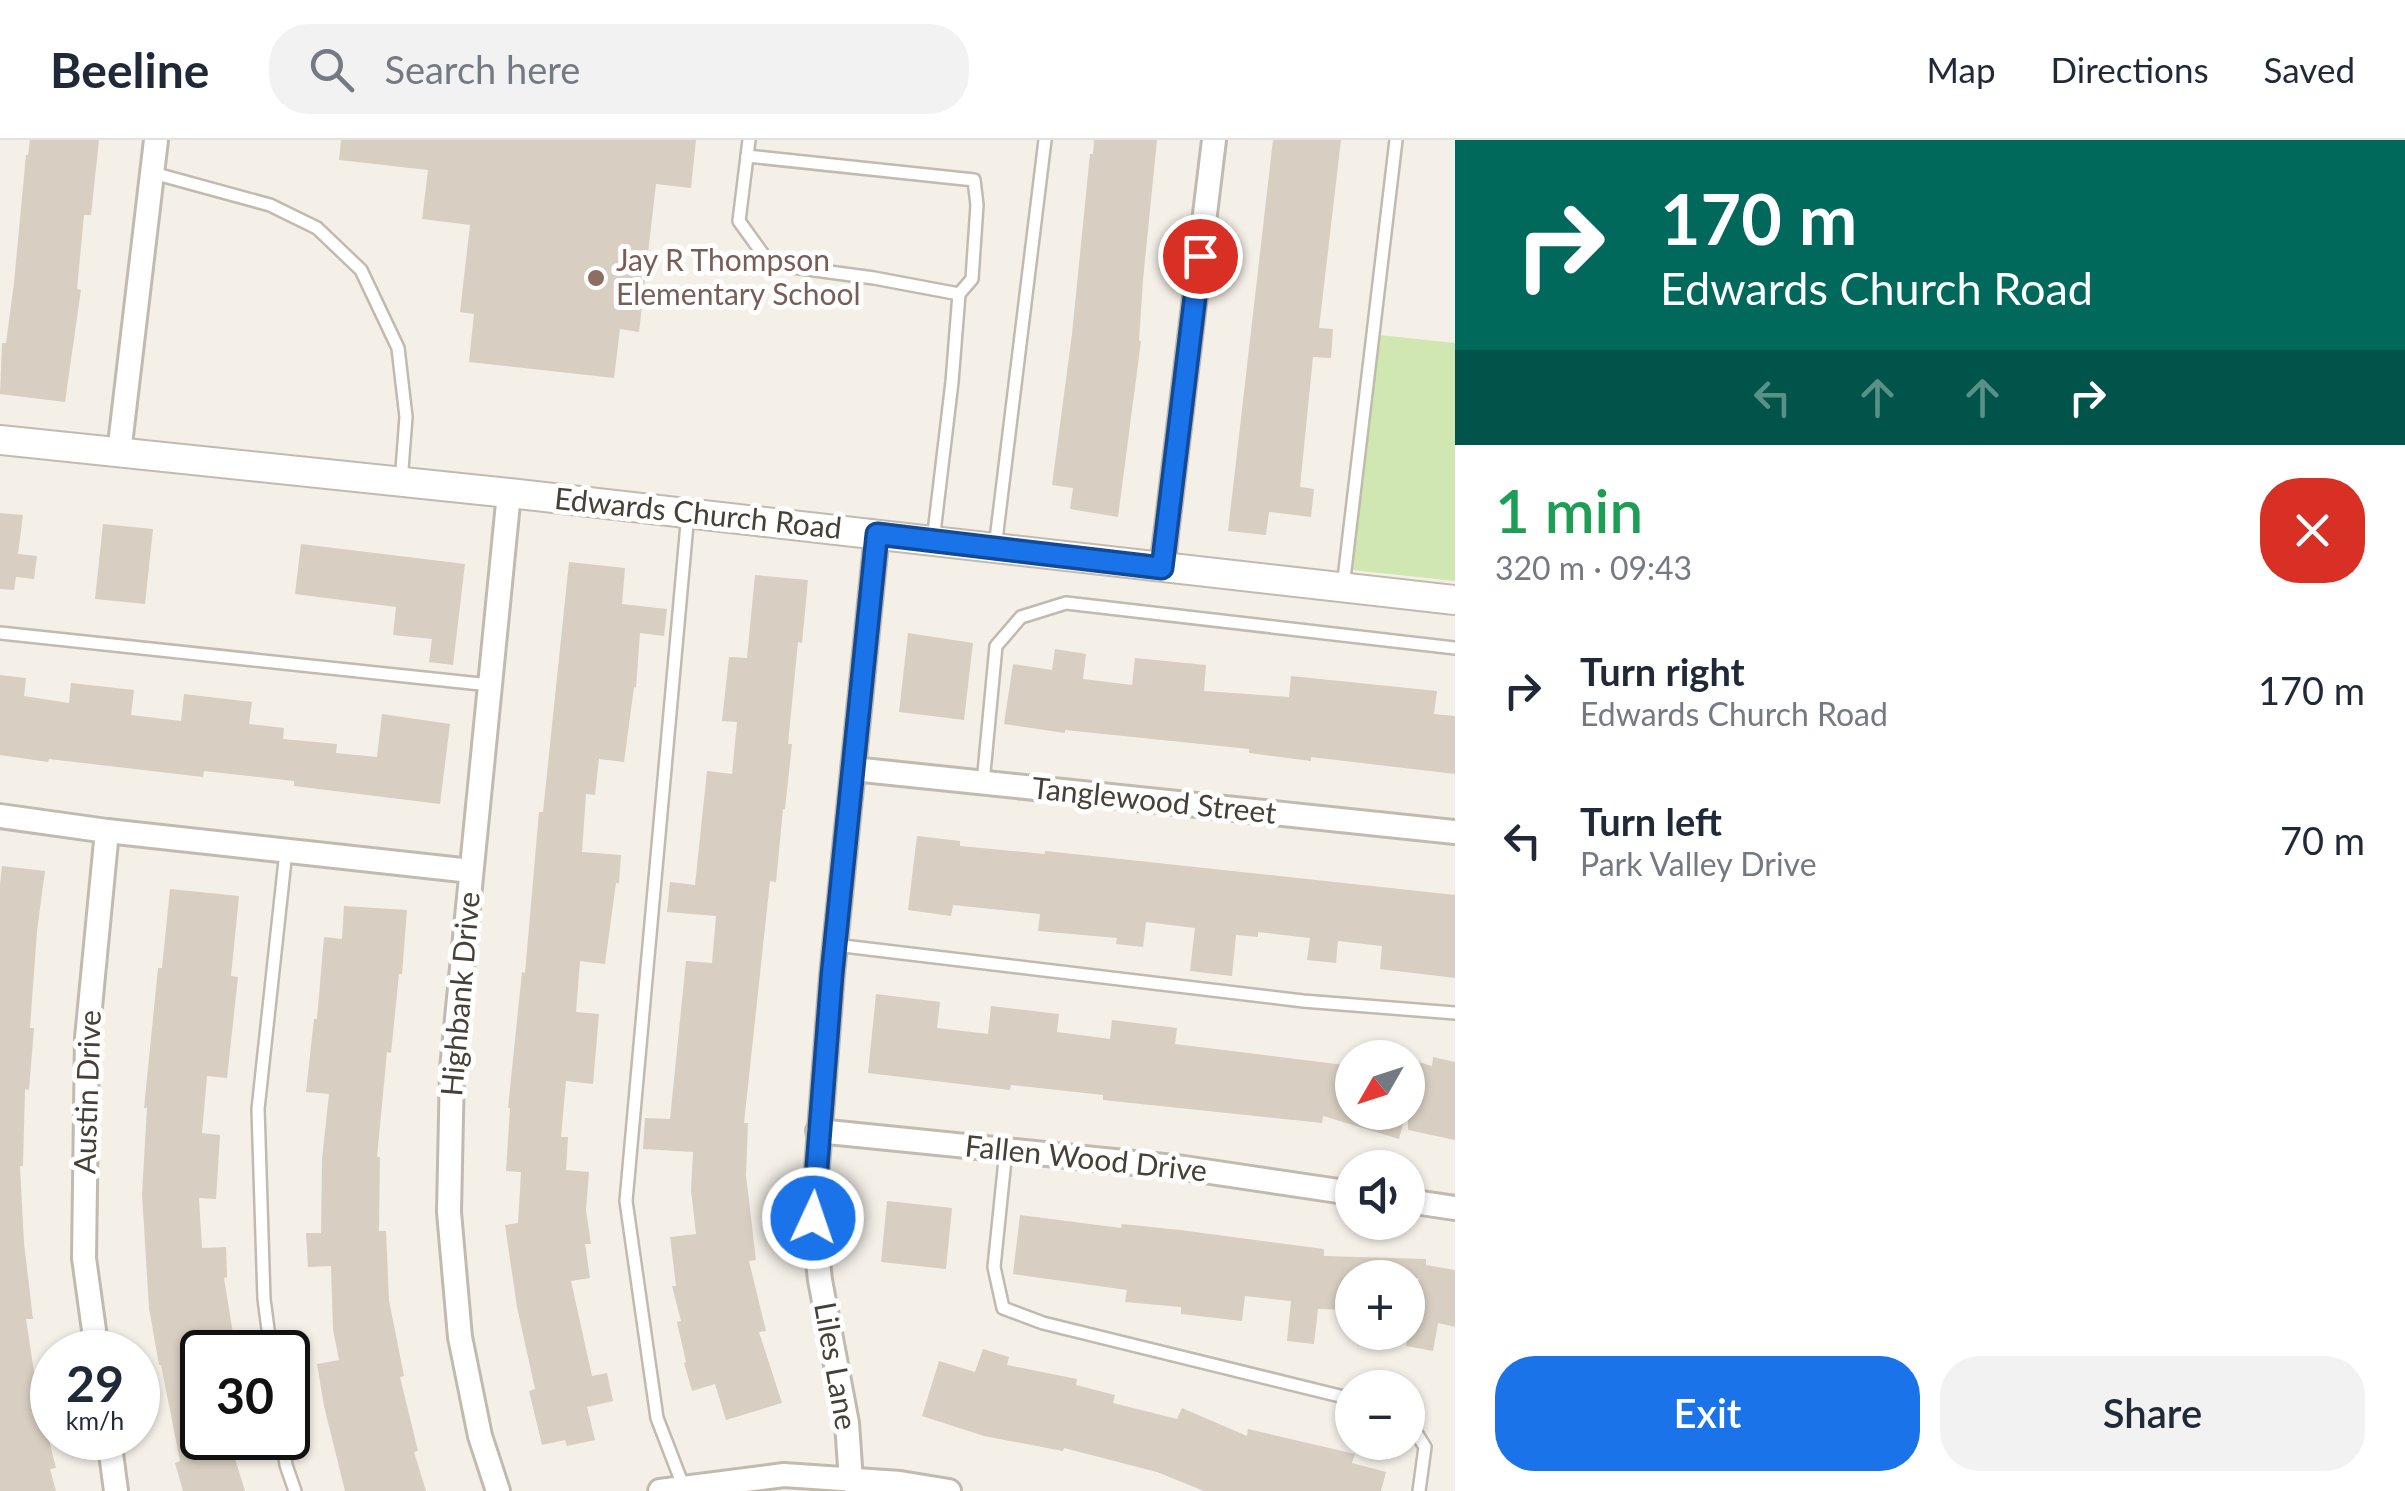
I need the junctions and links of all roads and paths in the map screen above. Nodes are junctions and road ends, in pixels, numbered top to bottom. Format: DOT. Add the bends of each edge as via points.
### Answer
graph roads {
  1 [pos="156,140"];
  2 [pos="749,140"];
  3 [pos="1045,140"];
  4 [pos="1214,140"];
  5 [pos="1396,140"];
  6 [pos="747,156"];
  7 [pos="152,173"];
  8 [pos="959,294"];
  9 [pos="0,440"];
  10 [pos="118,453"];
  11 [pos="401,482"];
  12 [pos="509,494"];
  13 [pos="688,513"];
  14 [pos="877,534"];
  15 [pos="933,541"];
  16 [pos="995,548"];
  17 [pos="1162,568"];
  18 [pos="1342,587"];
  19 [pos="1455,600"];
  20 [pos="0,633"];
  21 [pos="1455,648"];
  22 [pos="490,685"];
  23 [pos="853,769"];
  24 [pos="983,782"];
  25 [pos="0,816"];
  26 [pos="107,831"];
  27 [pos="1455,832"];
  28 [pos="286,851"];
  29 [pos="471,871"];
  30 [pos="835,945"];
  31 [pos="1455,1013"];
  32 [pos="818,1131"];
  33 [pos="1006,1150"];
  34 [pos="1335,1190"];
  35 [pos="1425,1204"];
  36 [pos="1455,1208"];
  37 [pos="94,1330"];
  38 [pos="268,1330"];
  39 [pos="1335,1395"];
  40 [pos="112,1460"];
  41 [pos="285,1460"];
  42 [pos="1423,1460"];
  43 [pos="851,1481"];
  44 [pos="684,1488"];
  45 [pos="116,1491"];
  46 [pos="296,1491"];
  47 [pos="498,1491"];
  48 [pos="660,1491"];
  49 [pos="949,1491"];
  50 [pos="1418,1491"];
  1 -- 7 [label="street"];
  2 -- 6 [label="lane"];
  3 -- 16 [label="lane"];
  4 -- 17 [label="street"];
  5 -- 18 [label="lane"];
  6 -- 8 [label="lane" via="740,221 770,264"];
  6 -- 8 [label="lane" via="974,180 972,279"];
  7 -- 10 [label="street"];
  7 -- 11 [label="lane" via="270,205 318,228 361,270 398,348 406,417"];
  8 -- 15 [label="lane"];
  9 -- 10 [label="street, Edwards Church Road"];
  10 -- 11 [label="street, Edwards Church Road"];
  11 -- 12 [label="street, Edwards Church Road"];
  12 -- 13 [label="street, Edwards Church Road"];
  12 -- 22 [label="street, Highbank Drive"];
  13 -- 14 [label="street, Edwards Church Road"];
  13 -- 44 [label="lane" via="626,1201 657,1418"];
  14 -- 15 [label="street, Edwards Church Road"];
  14 -- 23 [label="street, Liles Lane"];
  15 -- 16 [label="street, Edwards Church Road"];
  16 -- 17 [label="street, Edwards Church Road"];
  17 -- 18 [label="street, Edwards Church Road"];
  18 -- 19 [label="street, Edwards Church Road"];
  20 -- 22 [label="lane"];
  21 -- 24 [label="lane" via="1066,603 1021,617 996,646"];
  22 -- 29 [label="street, Highbank Drive"];
  23 -- 24 [label="street, Tanglewood Street"];
  23 -- 30 [label="street, Liles Lane"];
  24 -- 27 [label="street, Tanglewood Street"];
  25 -- 26 [label="street"];
  26 -- 28 [label="street"];
  26 -- 37 [label="street, Austin Drive" via="87,1038 84,1258"];
  28 -- 29 [label="street"];
  28 -- 38 [label="lane" via="258,1109"];
  29 -- 47 [label="street, Highbank Drive" via="452,1069 449,1212 460,1337"];
  30 -- 31 [label="lane"];
  30 -- 32 [label="street, Liles Lane"];
  32 -- 33 [label="street, Fallen Wood Drive"];
  32 -- 43 [label="street, Liles Lane" via="813,1218"];
  33 -- 34 [label="street, Fallen Wood Drive"];
  33 -- 39 [label="lane" via="994,1267 1003,1308 1044,1324"];
  35 -- 36 [label="street"];
  40 -- 45 [label="street"];
  41 -- 46 [label="lane"];
  42 -- 50 [label="lane"];
  43 -- 44 [label="street" via="784,1476"];
  43 -- 49 [label="street"];
  44 -- 48 [label="street"];
}
